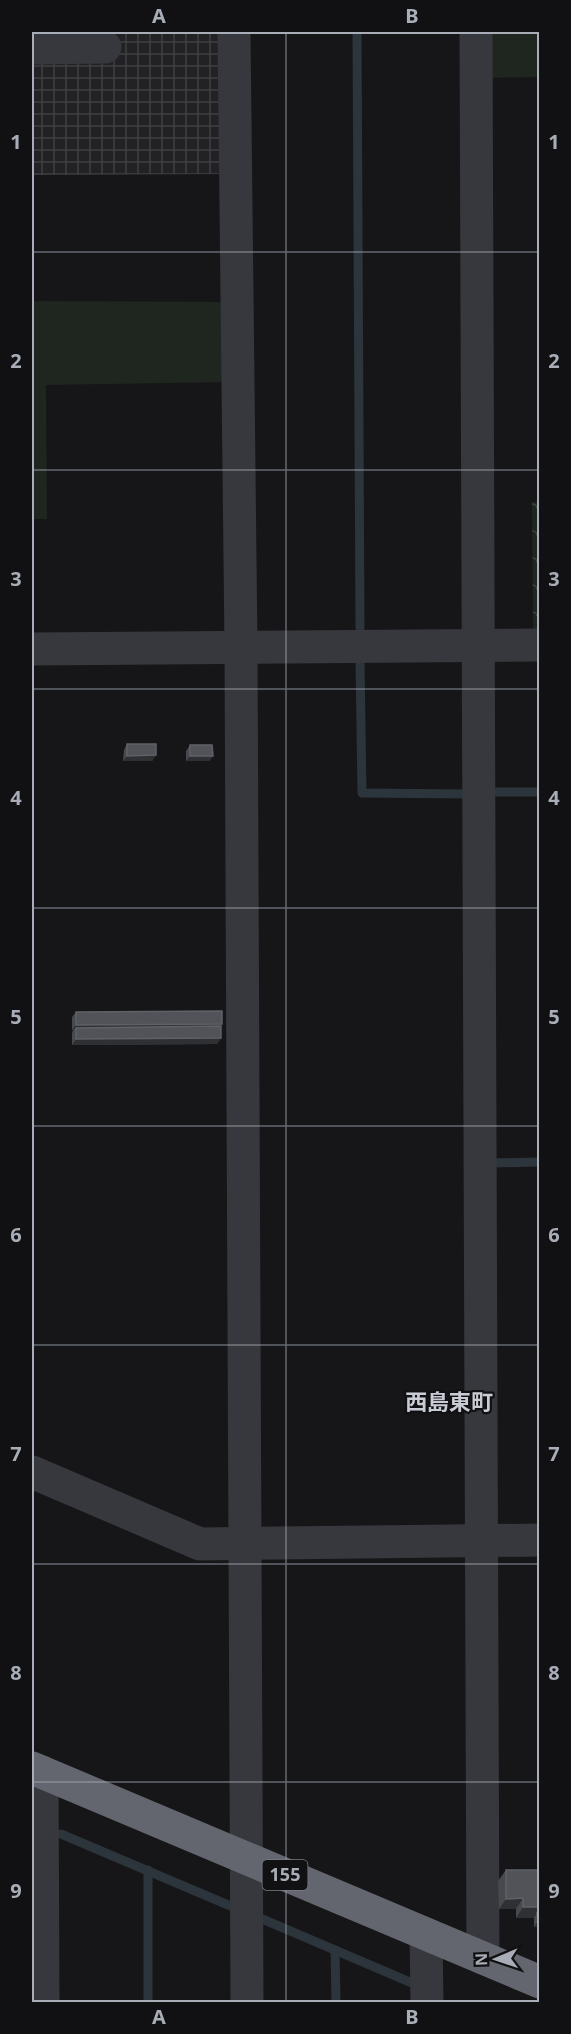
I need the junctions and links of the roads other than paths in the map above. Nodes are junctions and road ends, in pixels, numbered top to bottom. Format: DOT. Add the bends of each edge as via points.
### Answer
graph roads {
  1 [pos="234,32"];
  2 [pos="476,32"];
  3 [pos="105,47"];
  4 [pos="32,48"];
  5 [pos="540,645"];
  6 [pos="478,646"];
  7 [pos="241,647"];
  8 [pos="32,649"];
  9 [pos="32,1472"];
  10 [pos="540,1540"];
  11 [pos="482,1541"];
  12 [pos="244,1543"];
  13 [pos="37,1770"];
  14 [pos="246,1858"];
  15 [pos="426,1934"];
  16 [pos="483,1958"];
  17 [pos="540,1982"];
  18 [pos="43,2002"];
  19 [pos="247,2002"];
  20 [pos="426,2002"];
  1 -- 7 [label="street"];
  2 -- 6 [label="street"];
  3 -- 4 [label="street"];
  5 -- 6 [label="street"];
  6 -- 7 [label="street"];
  6 -- 11 [label="street"];
  7 -- 8 [label="street"];
  7 -- 12 [label="street"];
  9 -- 12 [label="street" via="200,1544"];
  10 -- 11 [label="street"];
  11 -- 12 [label="street"];
  11 -- 16 [label="street"];
  12 -- 14 [label="street"];
  13 -- 14 [label="highway, 155"];
  13 -- 18 [label="street"];
  14 -- 15 [label="highway, 155"];
  14 -- 19 [label="street"];
  15 -- 16 [label="highway, 155"];
  15 -- 20 [label="street"];
  16 -- 17 [label="highway, 155"];
}
